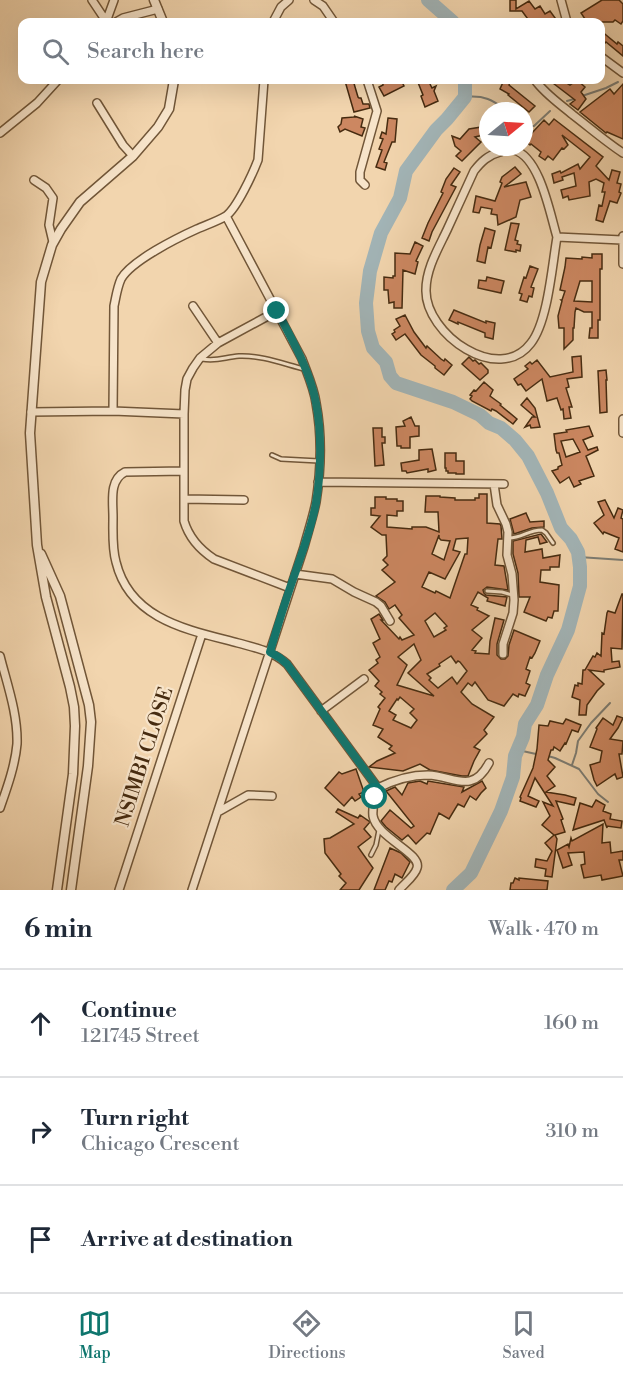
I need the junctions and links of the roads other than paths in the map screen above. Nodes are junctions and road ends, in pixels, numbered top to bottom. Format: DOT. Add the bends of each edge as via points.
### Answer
graph roads {
  1 [pos="92,0"];
  2 [pos="114,0"];
  3 [pos="154,0"];
  4 [pos="289,0"];
  5 [pos="314,0"];
  6 [pos="561,0"];
  7 [pos="158,9"];
  8 [pos="103,18"];
  9 [pos="107,18"];
  10 [pos="123,18"];
  11 [pos="161,18"];
  12 [pos="275,18"];
  13 [pos="330,18"];
  14 [pos="566,18"];
  15 [pos="605,60"];
  16 [pos="623,73"];
  17 [pos="54,84"];
  18 [pos="173,84"];
  19 [pos="264,84"];
  20 [pos="368,84"];
  21 [pos="538,84"];
  22 [pos="97,103"];
  23 [pos="0,133"];
  24 [pos="623,153"];
  25 [pos="133,156"];
  26 [pos="34,180"];
  27 [pos="365,185"];
  28 [pos="226,216"];
  29 [pos="557,237"];
  30 [pos="623,238"];
  31 [pos="53,242"];
  32 [pos="623,264"];
  33 [pos="193,306"];
  34 [pos="277,311"];
  35 [pos="218,343"];
  36 [pos="200,358"];
  37 [pos="306,370"];
  38 [pos="113,411"];
  39 [pos="31,412"];
  40 [pos="184,414"];
  41 [pos="623,419"];
  42 [pos="623,433"];
  43 [pos="272,455"];
  44 [pos="319,461"];
  45 [pos="184,471"];
  46 [pos="318,482"];
  47 [pos="494,484"];
  48 [pos="504,484"];
  49 [pos="184,499"];
  50 [pos="244,500"];
  51 [pos="508,538"];
  52 [pos="553,543"];
  53 [pos="37,545"];
  54 [pos="295,574"];
  55 [pos="290,588"];
  56 [pos="487,591"];
  57 [pos="514,595"];
  58 [pos="390,621"];
  59 [pos="202,634"];
  60 [pos="270,652"];
  61 [pos="503,654"];
  62 [pos="0,656"];
  63 [pos="364,679"];
  64 [pos="321,711"];
  65 [pos="489,763"];
  66 [pos="378,788"];
  67 [pos="272,796"];
  68 [pos="0,808"];
  69 [pos="218,812"];
  70 [pos="379,828"];
  71 [pos="371,855"];
  72 [pos="57,890"];
  73 [pos="71,890"];
  74 [pos="119,890"];
  75 [pos="192,890"];
  76 [pos="399,890"];
  1 -- 8 [label="street"];
  2 -- 9 [label="street"];
  3 -- 7 [label="street"];
  4 -- 12 [label="street"];
  5 -- 13 [label="street"];
  6 -- 14 [label="street"];
  7 -- 10 [label="street"];
  7 -- 11 [label="street"];
  15 -- 16 [label="street"];
  17 -- 23 [label="street"];
  18 -- 25 [label="street" via="169,109"];
  19 -- 28 [label="street" via="258,160"];
  20 -- 27 [label="street" via="377,111 360,172"];
  21 -- 24 [label="street"];
  22 -- 25 [label="street"];
  25 -- 31 [label="street" via="80,202"];
  26 -- 31 [label="street" via="53,198 49,225"];
  28 -- 34 [label="street"];
  28 -- 38 [label="street" via="185,234 138,262 122,278 114,306"];
  29 -- 29 [label="street" via="531,162 513,149 494,153 474,171 428,272 426,292 431,314 457,343 486,358 510,358 524,350 538,332 543,317"];
  29 -- 30 [label="street"];
  30 -- 32 [label="street"];
  31 -- 39 [label="street" via="41,282"];
  33 -- 35 [label="street"];
  34 -- 35 [label="street"];
  34 -- 37 [label="street"];
  35 -- 36 [label="street"];
  36 -- 37 [label="lane" via="211,361 252,357"];
  36 -- 40 [label="street" via="188,379"];
  37 -- 44 [label="street" via="319,423"];
  38 -- 39 [label="street"];
  38 -- 40 [label="street"];
  39 -- 53 [label="street"];
  40 -- 45 [label="street"];
  41 -- 42 [label="street"];
  43 -- 44 [label="lane"];
  44 -- 46 [label="street"];
  45 -- 49 [label="street"];
  45 -- 59 [label="street" via="119,475 113,489 115,561 127,589 150,613"];
  46 -- 47 [label="street"];
  46 -- 54 [label="street" via="316,504"];
  47 -- 48 [label="street"];
  47 -- 51 [label="street"];
  49 -- 50 [label="street"];
  49 -- 55 [label="street" via="187,532 203,552"];
  51 -- 52 [label="lane" via="542,530"];
  51 -- 57 [label="street"];
  53 -- 72 [label="street" via="74,707 73,774"];
  53 -- 73 [label="street" via="60,596 90,705 88,766"];
  54 -- 55 [label="street"];
  54 -- 58 [label="street" via="332,579 376,602"];
  55 -- 60 [label="street"];
  56 -- 57 [label="lane"];
  57 -- 61 [label="street"];
  59 -- 60 [label="street"];
  59 -- 74 [label="street, NSIMBI CLOSE"];
  60 -- 64 [label="street" via="287,664"];
  60 -- 69 [label="street"];
  62 -- 68 [label="street" via="15,716 17,743"];
  63 -- 64 [label="street"];
  64 -- 66 [label="street"];
  65 -- 66 [label="street" via="476,780 416,776"];
  66 -- 70 [label="street" via="373,815"];
  67 -- 69 [label="street" via="248,795"];
  69 -- 75 [label="street"];
  70 -- 71 [label="lane"];
  70 -- 76 [label="street" via="418,863 414,874"];
}
